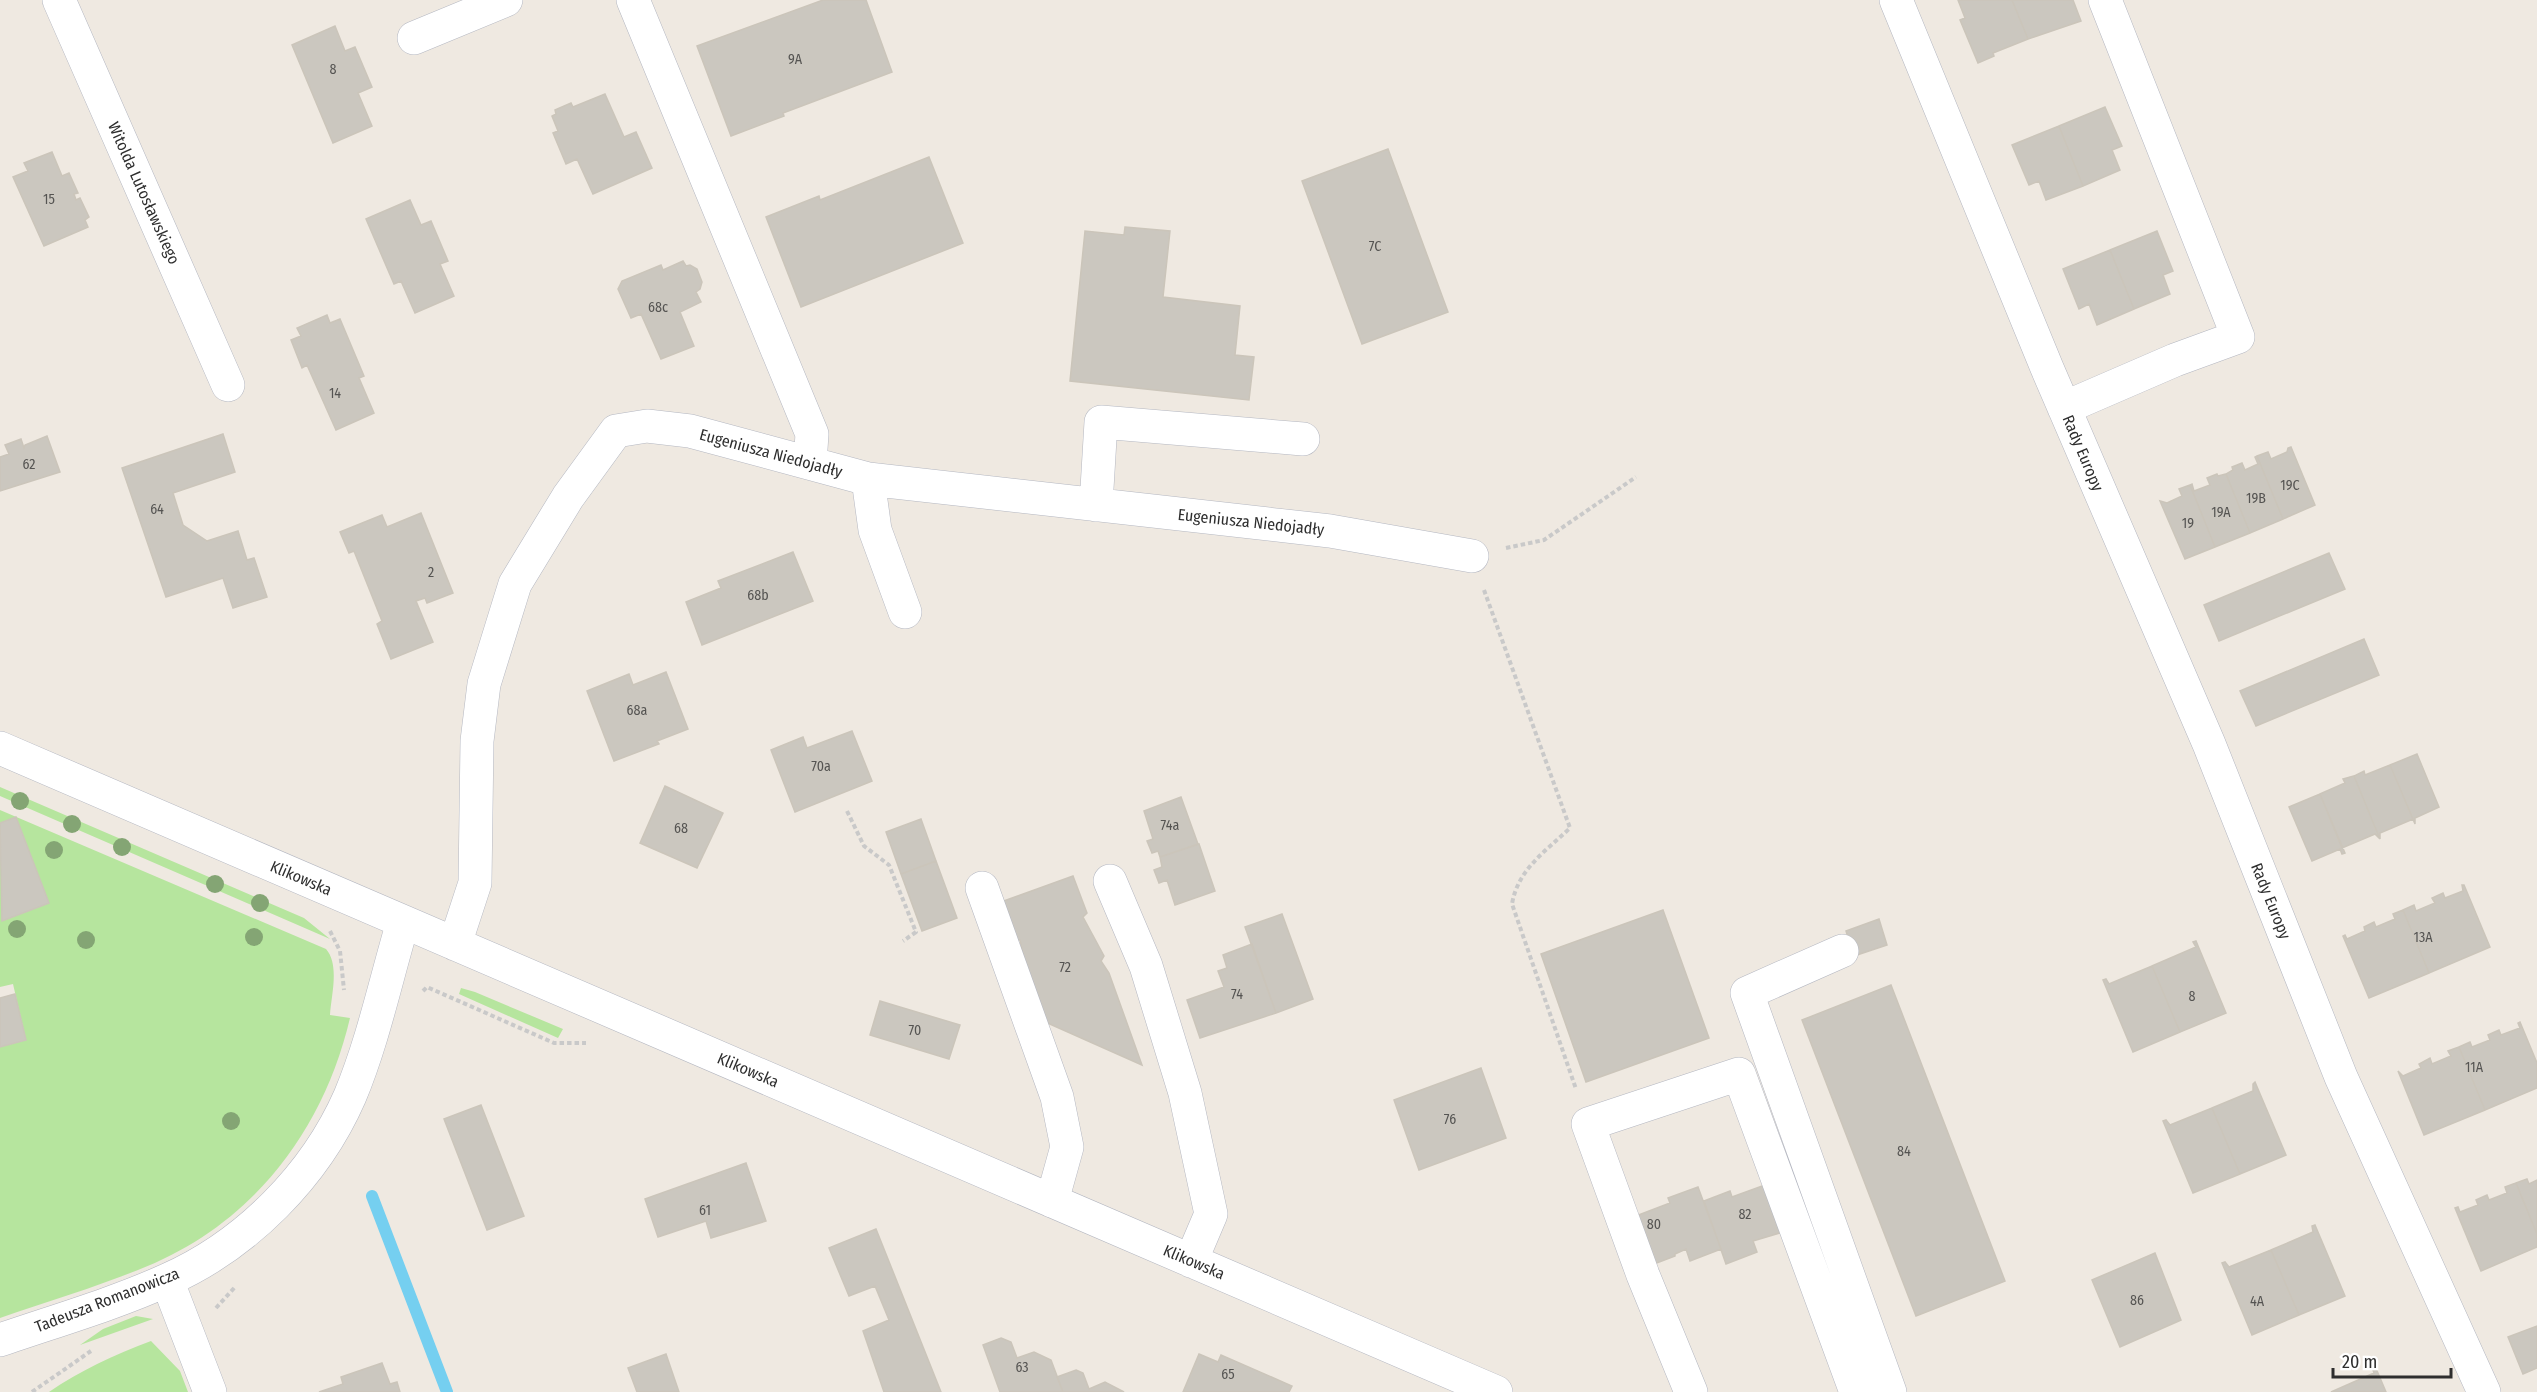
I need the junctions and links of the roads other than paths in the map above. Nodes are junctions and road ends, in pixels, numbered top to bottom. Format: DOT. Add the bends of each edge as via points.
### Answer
graph roads {
  1 [pos="59,0"];
  2 [pos="506,0"];
  3 [pos="633,0"];
  4 [pos="1896,0"];
  5 [pos="2105,0"];
  6 [pos="414,38"];
  7 [pos="228,385"];
  8 [pos="2064,408"];
  9 [pos="1303,439"];
  10 [pos="810,463"];
  11 [pos="868,479"];
  12 [pos="1096,505"];
  13 [pos="1472,555"];
  14 [pos="905,612"];
  15 [pos="0,748"];
  16 [pos="1110,881"];
  17 [pos="982,888"];
  18 [pos="403,922"];
  19 [pos="454,944"];
  20 [pos="1842,951"];
  21 [pos="1052,1201"];
  22 [pos="1191,1261"];
  23 [pos="167,1280"];
  24 [pos="0,1340"];
  25 [pos="1434,1380"];
  26 [pos="210,1392"];
  27 [pos="1496,1392"];
  28 [pos="1691,1392"];
  29 [pos="1856,1392"];
  30 [pos="1890,1392"];
  31 [pos="2484,1392"];
  1 -- 7 [label="street, Witolda Lutosławskiego"];
  2 -- 6 [label="street"];
  3 -- 10 [label="street" via="812,434"];
  4 -- 8 [label="street, Rady Europy"];
  5 -- 8 [label="street, Rady Europy" via="2238,337"];
  8 -- 31 [label="street, Rady Europy" via="2209,744 2342,1077"];
  9 -- 12 [label="street" via="1101,422"];
  10 -- 11 [label="street, Eugeniusza Niedojadły"];
  10 -- 19 [label="street, Eugeniusza Niedojadły" via="690,431 647,426 616,431 568,497 515,584 484,684 477,741 475,883"];
  11 -- 12 [label="street, Eugeniusza Niedojadły"];
  11 -- 14 [label="street" via="875,530"];
  12 -- 13 [label="street, Eugeniusza Niedojadły" via="1330,531"];
  15 -- 18 [label="street, Klikowska"];
  16 -- 22 [label="street" via="1146,966 1185,1093 1211,1214"];
  17 -- 21 [label="street" via="1057,1096 1067,1147"];
  18 -- 19 [label="street, Klikowska"];
  18 -- 23 [label="street, Tadeusza Romanowicza" via="350,1094 328,1137 298,1179 256,1221 222,1249"];
  19 -- 21 [label="street, Klikowska"];
  20 -- 30 [label="street" via="1747,993"];
  21 -- 22 [label="street, Klikowska"];
  22 -- 25 [label="street, Klikowska"];
  23 -- 24 [label="street, Tadeusza Romanowicza"];
  23 -- 26 [label="street"];
  25 -- 27 [label="street, Klikowska"];
  28 -- 29 [label="street" via="1588,1124 1738,1074"];
}
